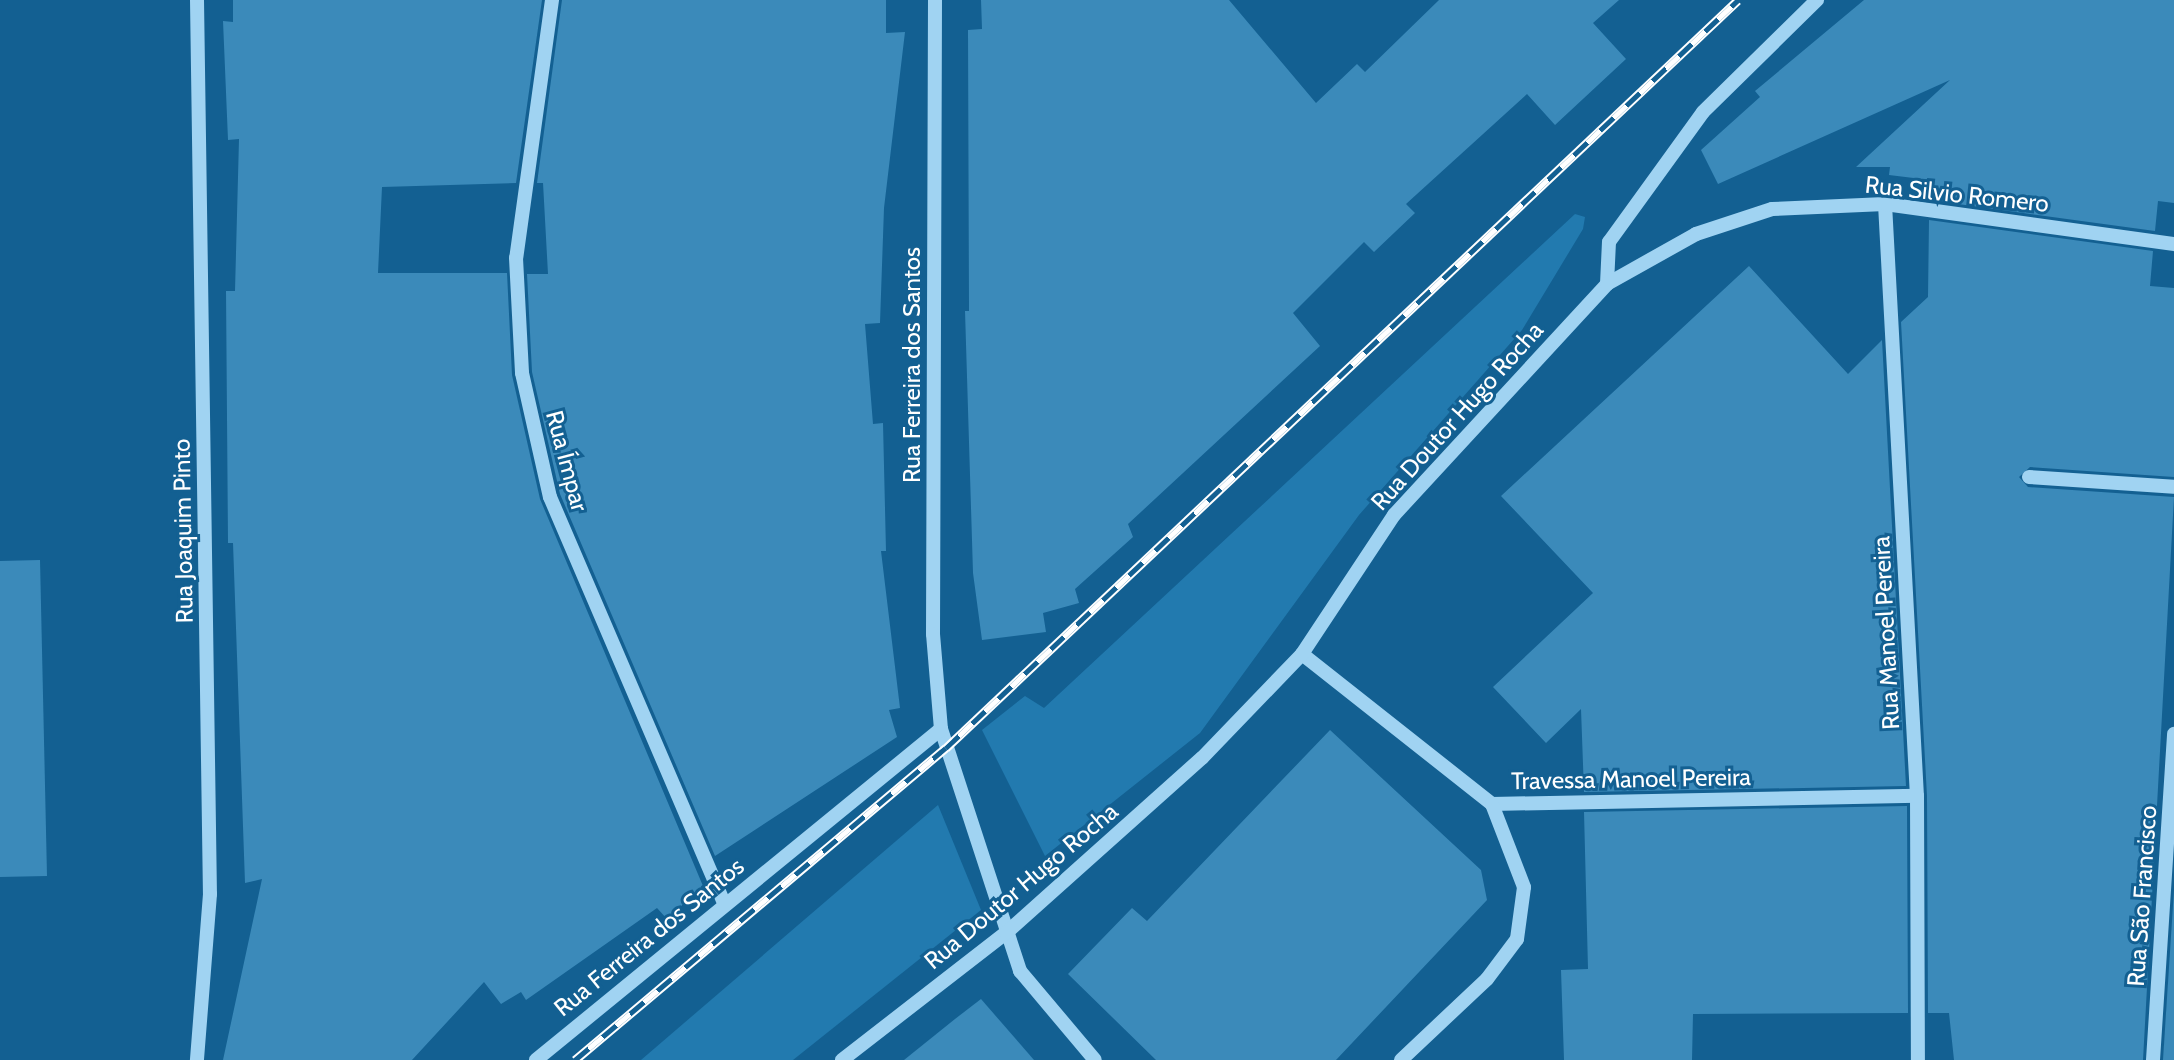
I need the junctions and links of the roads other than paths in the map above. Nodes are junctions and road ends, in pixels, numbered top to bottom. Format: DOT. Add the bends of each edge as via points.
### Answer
graph roads {
  1 [pos="197,0"];
  2 [pos="552,0"];
  3 [pos="935,0"];
  4 [pos="1817,0"];
  5 [pos="1885,204"];
  6 [pos="2174,244"];
  7 [pos="1607,284"];
  8 [pos="2029,477"];
  9 [pos="2174,487"];
  10 [pos="1302,654"];
  11 [pos="941,729"];
  12 [pos="2174,734"];
  13 [pos="1917,796"];
  14 [pos="1492,804"];
  15 [pos="724,903"];
  16 [pos="1006,933"];
  17 [pos="197,1060"];
  18 [pos="536,1060"];
  19 [pos="842,1060"];
  20 [pos="1095,1060"];
  21 [pos="1401,1060"];
  22 [pos="1918,1060"];
  23 [pos="2153,1060"];
  1 -- 17 [label="street, Rua Joaquim Pinto" via="210,894"];
  2 -- 15 [label="street, Rua Ímpar" via="516,258 522,373 550,497"];
  3 -- 11 [label="street, Rua Ferreira dos Santos" via="933,634"];
  4 -- 7 [label="street" via="1703,112 1609,242"];
  5 -- 6 [label="street, Rua Silvio Romero"];
  5 -- 7 [label="street, Rua Silvio Romero" via="1772,209 1696,234"];
  5 -- 13 [label="street, Rua Manoel Pereira"];
  7 -- 10 [label="street, Rua Doutor Hugo Rocha" via="1394,515"];
  8 -- 9 [label="street"];
  10 -- 14 [label="street, Travessa Manoel Pereira"];
  10 -- 16 [label="street, Rua Doutor Hugo Rocha" via="1202,758"];
  11 -- 15 [label="street, Rua Ferreira dos Santos"];
  11 -- 16 [label="street, Rua Ferreira dos Santos"];
  12 -- 23 [label="street, Rua São Francisco"];
  13 -- 14 [label="street, Travessa Manoel Pereira"];
  13 -- 22 [label="street, Rua Manoel Pereira"];
  14 -- 21 [label="street" via="1524,887 1517,939 1487,979"];
  15 -- 18 [label="street, Rua Ferreira dos Santos"];
  16 -- 19 [label="street, Rua Doutor Hugo Rocha"];
  16 -- 20 [label="street, Rua Ferreira dos Santos" via="1020,971"];
}
